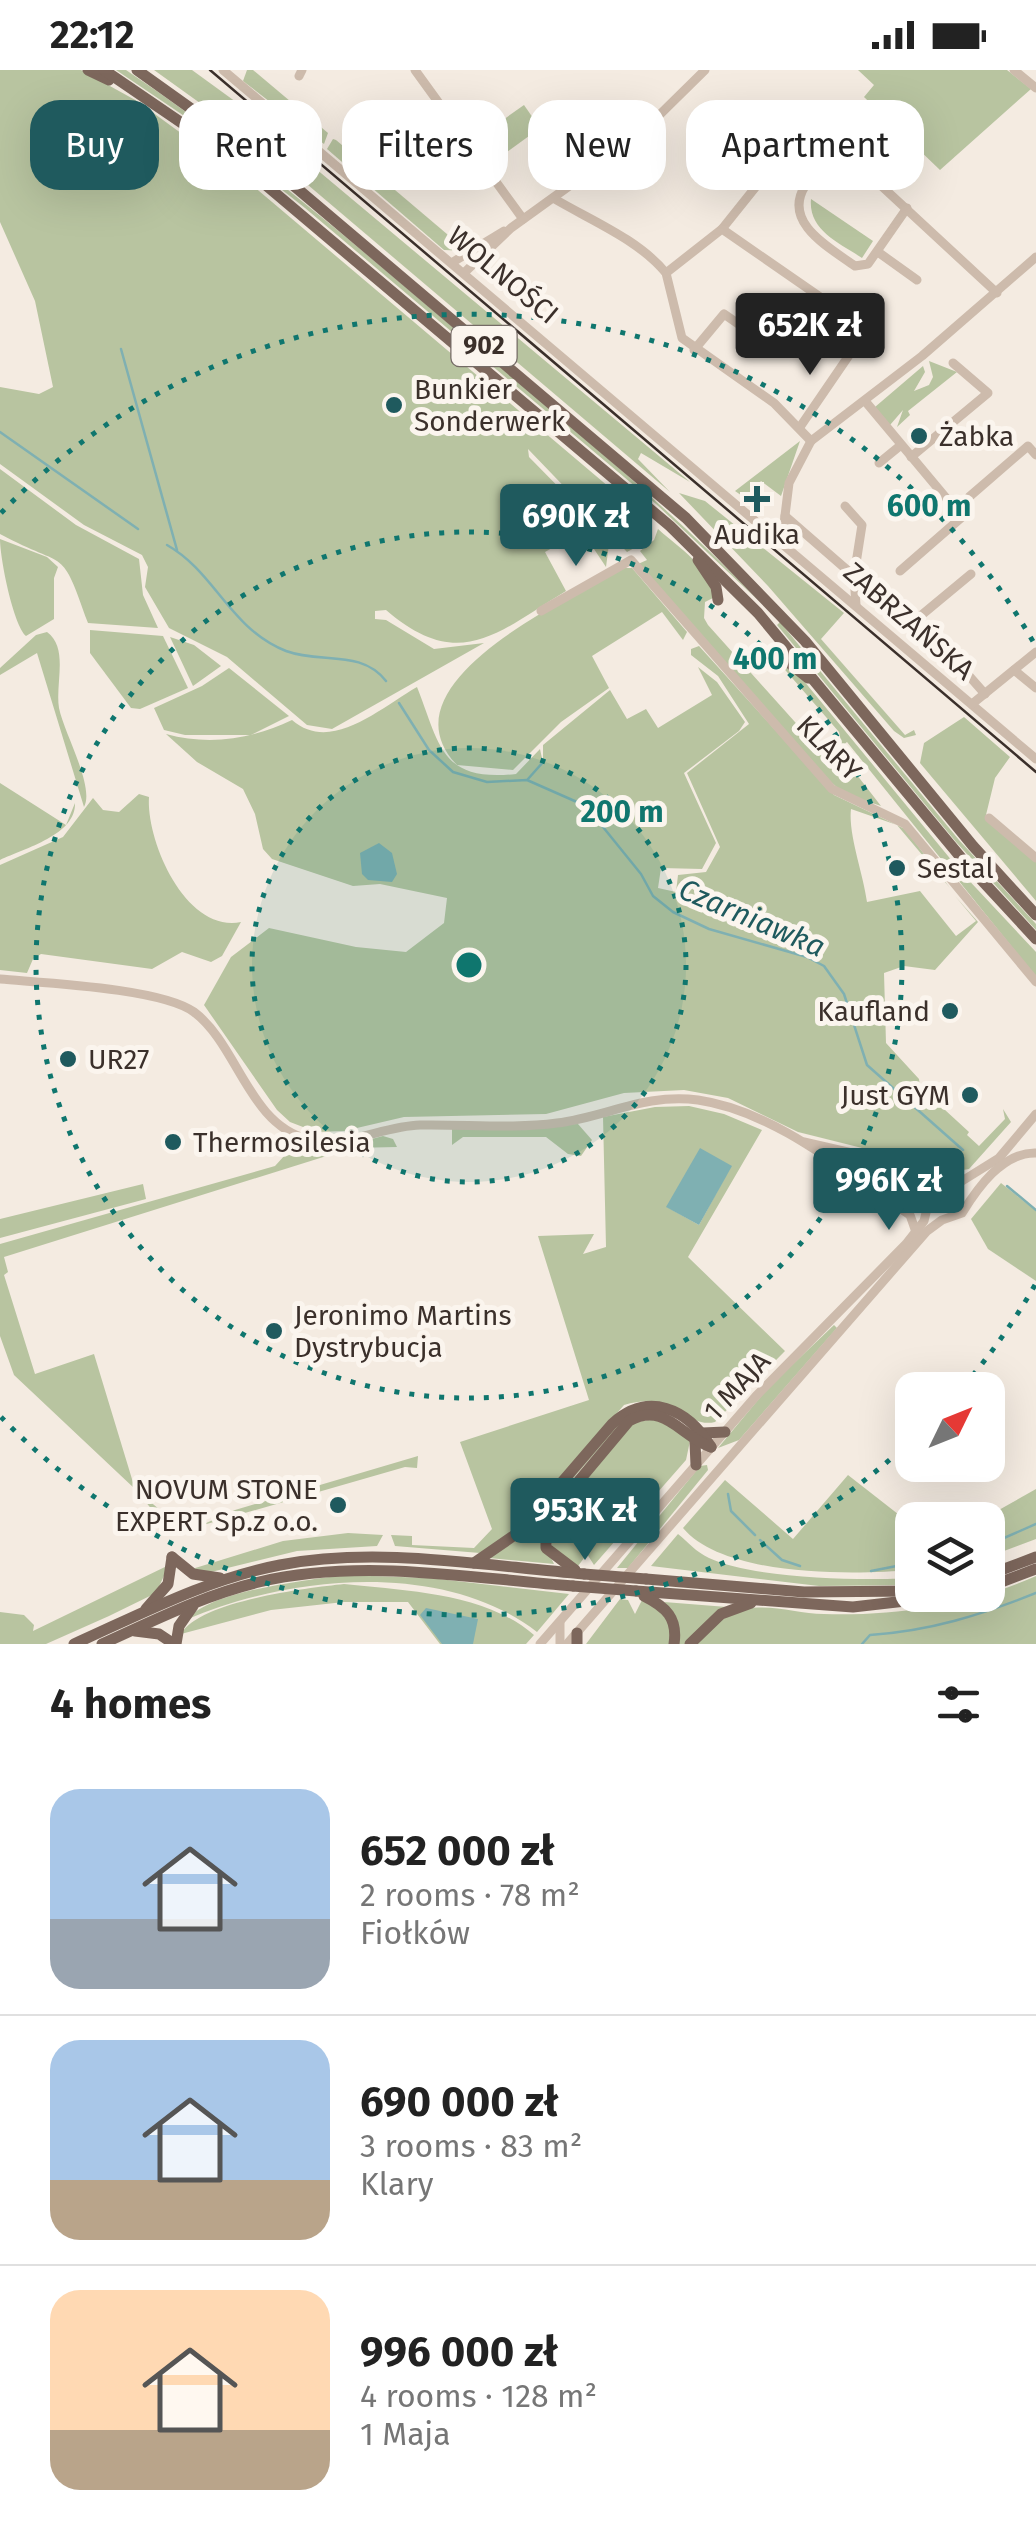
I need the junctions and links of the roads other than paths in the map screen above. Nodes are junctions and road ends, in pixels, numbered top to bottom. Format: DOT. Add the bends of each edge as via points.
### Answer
graph roads {
  1 [pos="88,70"];
  2 [pos="104,70"];
  3 [pos="140,70"];
  4 [pos="223,70"];
  5 [pos="415,70"];
  6 [pos="705,70"];
  7 [pos="1014,70"];
  8 [pos="1036,88"];
  9 [pos="162,107"];
  10 [pos="753,190"];
  11 [pos="805,190"];
  12 [pos="888,190"];
  13 [pos="553,198"];
  14 [pos="908,208"];
  15 [pos="523,219"];
  16 [pos="511,228"];
  17 [pos="722,229"];
  18 [pos="878,252"];
  19 [pos="1036,257"];
  20 [pos="453,262"];
  21 [pos="662,269"];
  22 [pos="465,272"];
  23 [pos="916,280"];
  24 [pos="996,293"];
  25 [pos="848,317"];
  26 [pos="841,330"];
  27 [pos="871,332"];
  28 [pos="788,335"];
  29 [pos="694,350"];
  30 [pos="852,350"];
  31 [pos="954,363"];
  32 [pos="865,401"];
  33 [pos="800,427"];
  34 [pos="811,440"];
  35 [pos="901,445"];
  36 [pos="1036,456"];
  37 [pos="912,457"];
  38 [pos="879,464"];
  39 [pos="706,478"];
  40 [pos="969,497"];
  41 [pos="845,506"];
  42 [pos="786,516"];
  43 [pos="758,521"];
  44 [pos="670,526"];
  45 [pos="782,540"];
  46 [pos="900,571"];
  47 [pos="970,574"];
  48 [pos="854,576"];
  49 [pos="718,600"];
  50 [pos="856,605"];
  51 [pos="540,611"];
  52 [pos="1036,652"];
  53 [pos="773,660"];
  54 [pos="1014,670"];
  55 [pos="1036,688"];
  56 [pos="986,694"];
  57 [pos="828,695"];
  58 [pos="972,704"];
  59 [pos="1036,760"];
  60 [pos="989,818"];
  61 [pos="1036,858"];
  62 [pos="1036,915"];
  63 [pos="1036,938"];
  64 [pos="0,979"];
  65 [pos="1036,982"];
  66 [pos="1035,1117"];
  67 [pos="792,1138"];
  68 [pos="1036,1153"];
  69 [pos="908,1172"];
  70 [pos="941,1182"];
  71 [pos="929,1201"];
  72 [pos="942,1220"];
  73 [pos="916,1232"];
  74 [pos="725,1432"];
  75 [pos="699,1438"];
  76 [pos="711,1447"];
  77 [pos="736,1450"];
  78 [pos="696,1465"];
  79 [pos="715,1474"];
  80 [pos="1036,1557"];
  81 [pos="470,1565"];
  82 [pos="1005,1569"];
  83 [pos="1036,1570"];
  84 [pos="584,1574"];
  85 [pos="224,1579"];
  86 [pos="1005,1581"];
  87 [pos="895,1591"];
  88 [pos="636,1592"];
  89 [pos="760,1601"];
  90 [pos="196,1602"];
  91 [pos="895,1602"];
  92 [pos="143,1613"];
  93 [pos="561,1621"];
  94 [pos="130,1631"];
  95 [pos="577,1638"];
  96 [pos="74,1644"];
  97 [pos="102,1644"];
  98 [pos="175,1644"];
  99 [pos="540,1644"];
  100 [pos="564,1644"];
  101 [pos="674,1644"];
  102 [pos="690,1644"];
  1 -- 9 [label="main road"];
  2 -- 9 [label="main road, 902"];
  3 -- 62 [label="main road, 902" via="281,174 742,571"];
  4 -- 20 [label="street, WOLNOŚCI"];
  5 -- 15 [label="street"];
  6 -- 13 [label="street" via="638,137"];
  7 -- 8 [label="street"];
  9 -- 44 [label="main road, 902" via="286,201"];
  10 -- 17 [label="street"];
  11 -- 18 [label="street" via="800,210 816,238 855,266 868,264"];
  12 -- 14 [label="street"];
  13 -- 15 [label="street"];
  13 -- 21 [label="street"];
  14 -- 18 [label="street"];
  14 -- 24 [label="street"];
  15 -- 16 [label="street"];
  16 -- 20 [label="street"];
  16 -- 22 [label="street"];
  17 -- 21 [label="street"];
  17 -- 25 [label="street"];
  18 -- 23 [label="street"];
  19 -- 24 [label="street"];
  20 -- 22 [label="street, WOLNOŚCI"];
  21 -- 29 [label="street" via="682,338"];
  22 -- 39 [label="street, WOLNOŚCI"];
  24 -- 32 [label="street"];
  25 -- 26 [label="street"];
  25 -- 27 [label="street"];
  28 -- 29 [label="street" via="771,324 760,339 724,314"];
  29 -- 33 [label="street"];
  30 -- 33 [label="street"];
  31 -- 37 [label="street" via="988,393"];
  32 -- 34 [label="street"];
  32 -- 35 [label="street"];
  33 -- 34 [label="street"];
  34 -- 42 [label="street" via="792,471"];
  35 -- 37 [label="street"];
  35 -- 38 [label="street"];
  36 -- 40 [label="street" via="1028,446"];
  37 -- 46 [label="street" via="962,517"];
  39 -- 43 [label="street, ZABRZAŃSKA"];
  41 -- 48 [label="street" via="862,526"];
  42 -- 43 [label="street"];
  42 -- 45 [label="street"];
  42 -- 48 [label="street"];
  43 -- 45 [label="street, ZABRZAŃSKA"];
  44 -- 49 [label="main road" via="706,570"];
  44 -- 57 [label="main road, 902"];
  45 -- 50 [label="street, ZABRZAŃSKA"];
  47 -- 56 [label="street" via="918,618"];
  48 -- 50 [label="street"];
  50 -- 58 [label="street, ZABRZAŃSKA"];
  51 -- 65 [label="street, KLARY" via="630,560 837,793 906,824"];
  52 -- 54 [label="street"];
  53 -- 57 [label="main road" via="788,662"];
  54 -- 55 [label="street"];
  54 -- 56 [label="street"];
  56 -- 58 [label="street"];
  57 -- 63 [label="main road, 902"];
  58 -- 59 [label="street, ZABRZAŃSKA"];
  60 -- 61 [label="street"];
  64 -- 67 [label="street" via="181,1004 203,1020 275,1121 315,1141 401,1126 555,1124 654,1098 716,1104"];
  66 -- 70 [label="street" via="977,1174"];
  67 -- 69 [label="street"];
  67 -- 73 [label="street" via="910,1216"];
  68 -- 72 [label="street, 1 MAJA" via="997,1171 972,1192 962,1214"];
  69 -- 70 [label="street"];
  69 -- 71 [label="street"];
  70 -- 71 [label="street, 1 MAJA"];
  71 -- 72 [label="street"];
  71 -- 73 [label="street, 1 MAJA"];
  72 -- 77 [label="street, 1 MAJA"];
  73 -- 74 [label="street, 1 MAJA"];
  74 -- 75 [label="main road"];
  74 -- 76 [label="street, 1 MAJA"];
  75 -- 76 [label="main road"];
  75 -- 78 [label="main road"];
  75 -- 81 [label="main road" via="668,1408 632,1408 508,1543"];
  75 -- 84 [label="main road" via="668,1418 637,1416 548,1514 546,1548"];
  76 -- 77 [label="street"];
  76 -- 78 [label="street, 1 MAJA"];
  76 -- 79 [label="street"];
  77 -- 79 [label="street, 1 MAJA"];
  78 -- 93 [label="street, 1 MAJA"];
  79 -- 95 [label="street, 1 MAJA"];
  80 -- 82 [label="main road"];
  81 -- 84 [label="main road"];
  81 -- 85 [label="main road" via="329,1559"];
  83 -- 86 [label="main road"];
  84 -- 87 [label="main road, bridge" via="819,1593"];
  85 -- 92 [label="main road"];
  85 -- 92 [label="main road" via="193,1574 172,1557 168,1584"];
  88 -- 89 [label="main road"];
  88 -- 90 [label="main road, bridge" via="330,1571 258,1582"];
  88 -- 101 [label="main road" via="667,1610"];
  89 -- 91 [label="main road" via="853,1607"];
  89 -- 102 [label="main road" via="721,1614"];
  90 -- 94 [label="main road"];
  90 -- 98 [label="main road"];
  92 -- 96 [label="main road"];
  93 -- 99 [label="street, 1 MAJA"];
  93 -- 100 [label="street"];
  94 -- 97 [label="main road"];
  94 -- 98 [label="main road" via="159,1634"];
  95 -- 100 [label="street, 1 MAJA"];
}
